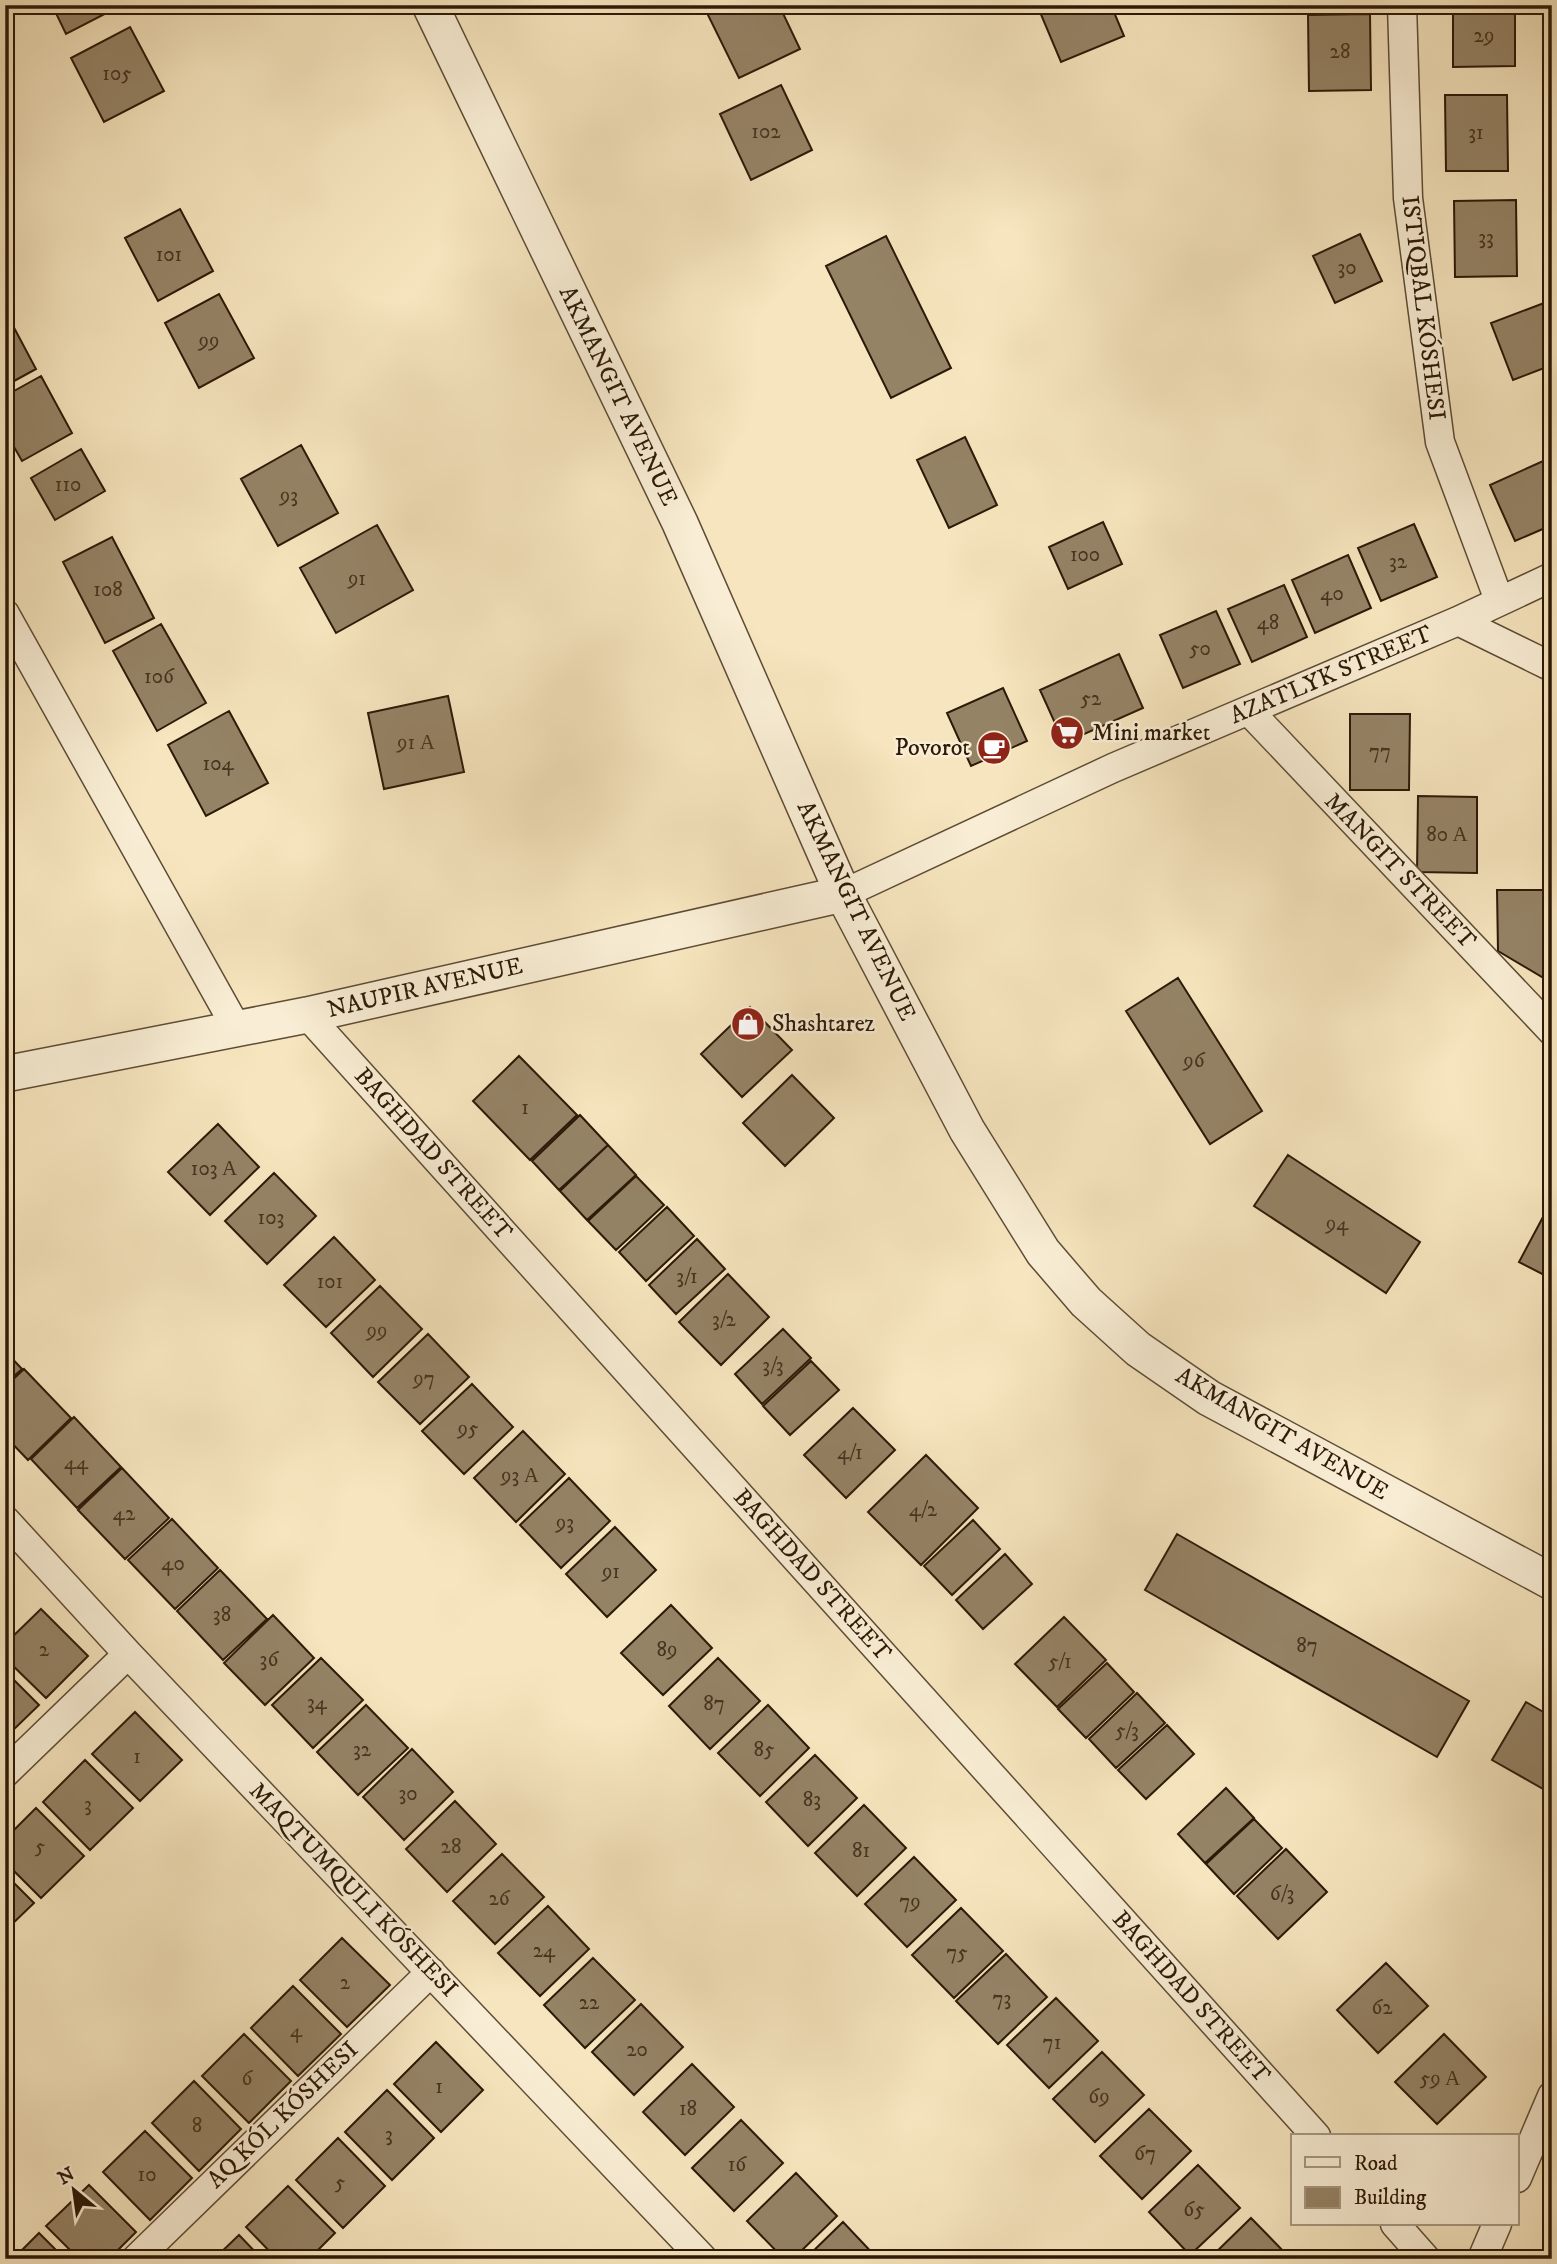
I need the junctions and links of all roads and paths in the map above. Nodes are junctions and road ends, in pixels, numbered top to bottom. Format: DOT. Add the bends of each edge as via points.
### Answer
graph roads {
  1 [pos="430,5"];
  2 [pos="1402,5"];
  3 [pos="1552,577"];
  4 [pos="1499,600"];
  5 [pos="5,614"];
  6 [pos="1458,621"];
  7 [pos="1552,667"];
  8 [pos="1249,711"];
  9 [pos="842,894"];
  10 [pos="307,1014"];
  11 [pos="237,1029"];
  12 [pos="1552,1031"];
  13 [pos="5,1074"];
  14 [pos="5,1520"];
  15 [pos="1552,1583"];
  16 [pos="128,1654"];
  17 [pos="5,1773"];
  18 [pos="431,1972"];
  19 [pos="1552,2096"];
  20 [pos="1314,2134"];
  21 [pos="1518,2176"];
  22 [pos="1397,2226"];
  23 [pos="1496,2226"];
  24 [pos="136,2259"];
  25 [pos="703,2259"];
  26 [pos="1426,2259"];
  27 [pos="1482,2259"];
  1 -- 9 [label="street, AKMANGIT AVENUE" via="680,523"];
  2 -- 4 [label="street, ISTIQBAL KÓSHESI" via="1408,198 1440,442"];
  3 -- 4 [label="street, AZATLYK STREET"];
  4 -- 6 [label="street, AZATLYK STREET"];
  5 -- 11 [label="street"];
  6 -- 7 [label="street"];
  6 -- 8 [label="street, AZATLYK STREET"];
  8 -- 9 [label="street, AZATLYK STREET" via="1113,768"];
  8 -- 12 [label="street, MANGIT STREET"];
  9 -- 10 [label="street, NAUPIR AVENUE"];
  9 -- 15 [label="street, AKMANGIT AVENUE" via="967,1130 1044,1252 1086,1302 1138,1349 1209,1398"];
  10 -- 11 [label="street, NAUPIR AVENUE"];
  10 -- 20 [label="street, BAGHDAD STREET"];
  11 -- 13 [label="street, NAUPIR AVENUE"];
  14 -- 16 [label="street"];
  16 -- 17 [label="street"];
  16 -- 18 [label="street"];
  18 -- 24 [label="street, AQ KÓL KÓSHESI"];
  18 -- 25 [label="street"];
  19 -- 21 [label="street"];
  22 -- 26 [label="street"];
  23 -- 27 [label="street"];
}
